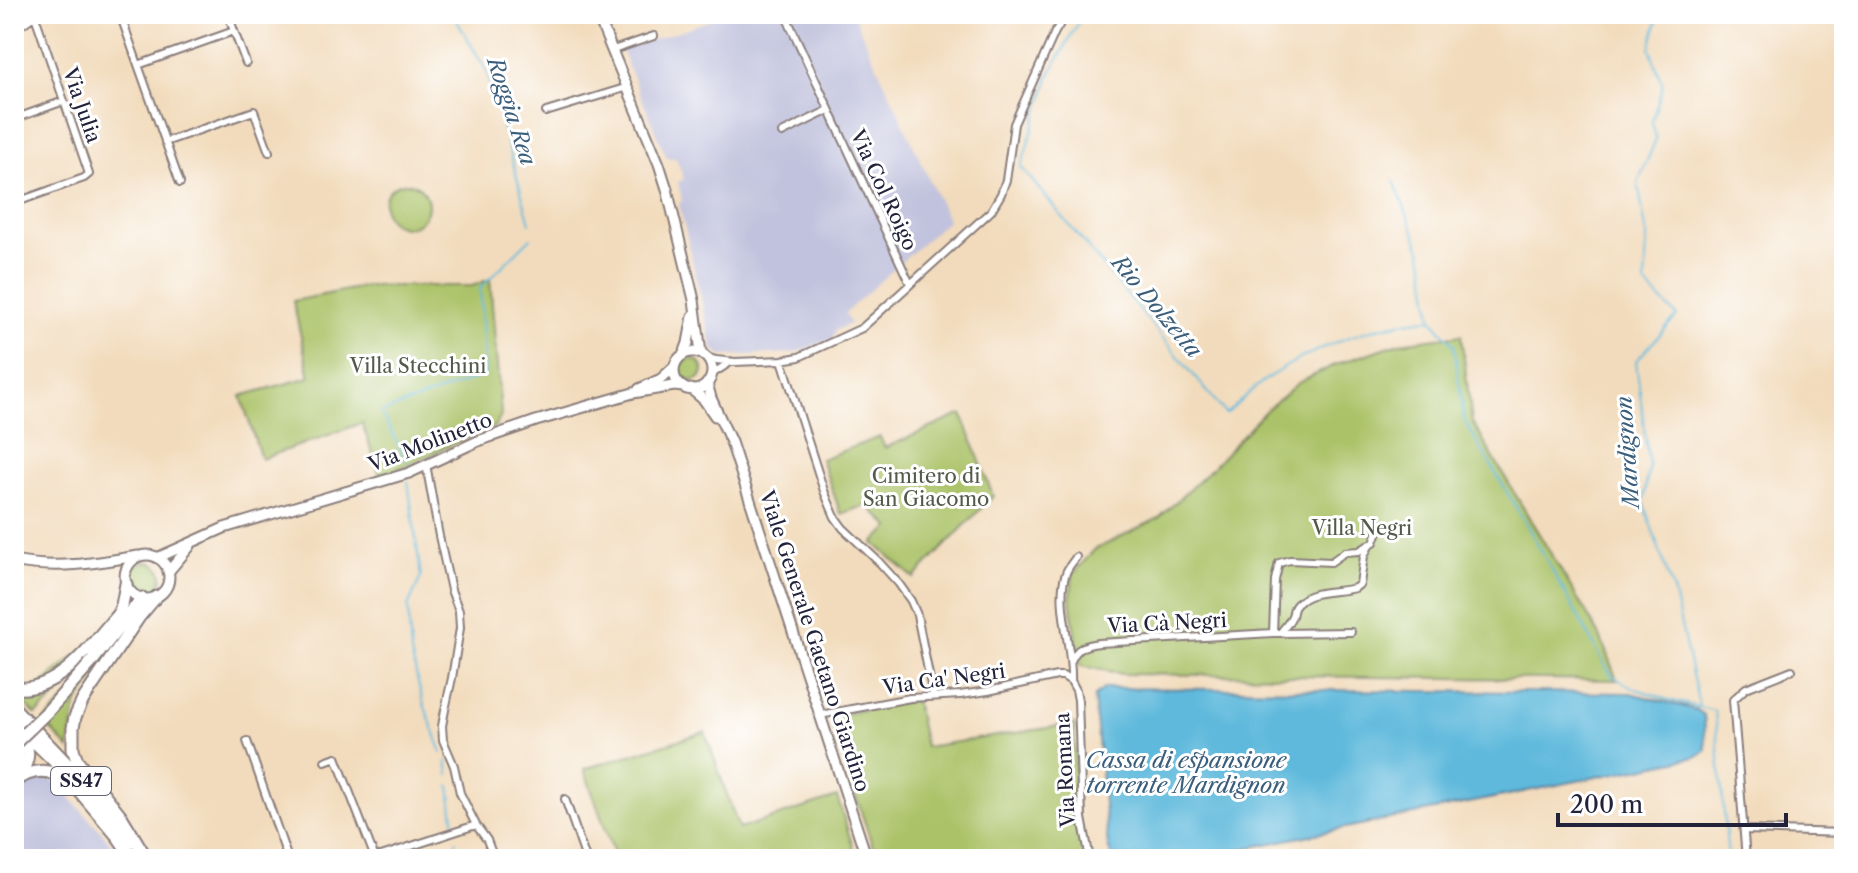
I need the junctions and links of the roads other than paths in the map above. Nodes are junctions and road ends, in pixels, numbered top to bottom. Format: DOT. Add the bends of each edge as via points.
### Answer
graph roads {
  1 [pos="120,14"];
  2 [pos="228,14"];
  3 [pos="597,14"];
  4 [pos="785,14"];
  5 [pos="1066,14"];
  6 [pos="36,15"];
  7 [pos="14,30"];
  8 [pos="234,31"];
  9 [pos="654,36"];
  10 [pos="613,50"];
  11 [pos="246,63"];
  12 [pos="138,65"];
  13 [pos="628,87"];
  14 [pos="64,101"];
  15 [pos="829,110"];
  16 [pos="546,112"];
  17 [pos="14,119"];
  18 [pos="782,133"];
  19 [pos="165,142"];
  20 [pos="269,152"];
  21 [pos="180,183"];
  22 [pos="14,203"];
  23 [pos="910,284"];
  24 [pos="694,300"];
  25 [pos="684,354"];
  26 [pos="703,355"];
  27 [pos="782,360"];
  28 [pos="732,362"];
  29 [pos="674,367"];
  30 [pos="709,378"];
  31 [pos="687,388"];
  32 [pos="633,393"];
  33 [pos="728,435"];
  34 [pos="426,464"];
  35 [pos="1378,519"];
  36 [pos="195,540"];
  37 [pos="1369,546"];
  38 [pos="143,556"];
  39 [pos="1076,557"];
  40 [pos="157,558"];
  41 [pos="14,561"];
  42 [pos="106,561"];
  43 [pos="168,572"];
  44 [pos="126,579"];
  45 [pos="156,597"];
  46 [pos="142,598"];
  47 [pos="1351,632"];
  48 [pos="1276,633"];
  49 [pos="1071,661"];
  50 [pos="1792,670"];
  51 [pos="1071,681"];
  52 [pos="14,688"];
  53 [pos="933,695"];
  54 [pos="14,708"];
  55 [pos="820,715"];
  56 [pos="14,722"];
  57 [pos="247,741"];
  58 [pos="14,744"];
  59 [pos="325,761"];
  60 [pos="16,779"];
  61 [pos="565,799"];
  62 [pos="476,825"];
  63 [pos="1745,830"];
  64 [pos="1844,833"];
  65 [pos="118,837"];
  66 [pos="374,858"];
  67 [pos="133,859"];
  68 [pos="144,859"];
  69 [pos="288,859"];
  70 [pos="494,859"];
  71 [pos="586,859"];
  72 [pos="867,859"];
  73 [pos="1090,859"];
  74 [pos="1746,859"];
  1 -- 12 [label="street"];
  2 -- 8 [label="street"];
  3 -- 10 [label="main road"];
  4 -- 15 [label="street, Via Col Roigo"];
  5 -- 23 [label="street, Via Col Roigo" via="1014,124 1001,194 991,211"];
  6 -- 7 [label="street"];
  6 -- 14 [label="street, Via Julia"];
  8 -- 11 [label="street"];
  8 -- 12 [label="street"];
  9 -- 10 [label="street"];
  10 -- 13 [label="main road"];
  12 -- 19 [label="street"];
  13 -- 16 [label="street"];
  13 -- 24 [label="main road" via="667,189"];
  14 -- 17 [label="street"];
  14 -- 22 [label="street, Via Julia" via="89,174"];
  15 -- 18 [label="street"];
  15 -- 23 [label="street, Via Col Roigo"];
  19 -- 20 [label="street" via="254,111"];
  19 -- 21 [label="street"];
  23 -- 27 [label="street, Via Col Roigo" via="862,328"];
  24 -- 25 [label="main road"];
  24 -- 26 [label="main road"];
  25 -- 26 [label="main road"];
  25 -- 29 [label="main road"];
  26 -- 28 [label="street, Via Col Roigo"];
  26 -- 30 [label="main road" via="710,362"];
  27 -- 28 [label="street, Via Col Roigo"];
  27 -- 53 [label="street" via="835,517 899,584 917,615"];
  28 -- 30 [label="street, Via Col Roigo"];
  29 -- 31 [label="main road" via="676,378"];
  29 -- 32 [label="main road, Via Molinetto"];
  30 -- 31 [label="main road" via="703,387"];
  30 -- 33 [label="main road, Viale Generale Gaetano Giardino" via="711,398"];
  31 -- 32 [label="main road, Via Molinetto"];
  31 -- 33 [label="main road, Viale Generale Gaetano Giardino" via="704,400"];
  32 -- 34 [label="main road, Via Molinetto" via="478,441"];
  33 -- 55 [label="main road, Viale Generale Gaetano Giardino"];
  34 -- 36 [label="main road, Via Molinetto"];
  34 -- 62 [label="street" via="459,611 443,740"];
  35 -- 37 [label="street"];
  36 -- 40 [label="main road, Via Molinetto"];
  36 -- 43 [label="main road, Via Molinetto"];
  37 -- 48 [label="street" via="1360,584 1299,602 1288,624"];
  37 -- 48 [label="street" via="1331,562 1279,563"];
  38 -- 40 [label="main road"];
  38 -- 42 [label="main road"];
  38 -- 44 [label="main road" via="131,562"];
  39 -- 49 [label="street" via="1063,590"];
  40 -- 43 [label="main road"];
  41 -- 42 [label="main road" via="54,566"];
  42 -- 44 [label="main road"];
  43 -- 45 [label="main road, Via Molinetto" via="166,587"];
  44 -- 46 [label="main road" via="135,596"];
  44 -- 52 [label="highway" via="118,614 70,667 40,686"];
  45 -- 46 [label="main road"];
  45 -- 68 [label="highway" via="83,700 72,739 77,760 121,816"];
  46 -- 58 [label="highway, bridge" via="90,664"];
  47 -- 48 [label="street, Via Cà Negri"];
  48 -- 49 [label="street, Via Cà Negri" via="1099,643 1082,646"];
  49 -- 51 [label="street"];
  50 -- 63 [label="street" via="1746,688 1733,700"];
  51 -- 53 [label="street, Via Ca' Negri" via="1057,676 988,691"];
  51 -- 73 [label="street, Via Romana" via="1078,700 1082,818"];
  53 -- 55 [label="street, Via Ca' Negri"];
  54 -- 68 [label="highway, SS47" via="74,771"];
  55 -- 72 [label="main road, Viale Generale Gaetano Giardino"];
  56 -- 60 [label="highway" via="28,746 24,769"];
  56 -- 65 [label="highway, SS47"];
  57 -- 69 [label="street"];
  59 -- 66 [label="street" via="336,757"];
  60 -- 65 [label="highway" via="30,772 59,776"];
  61 -- 71 [label="street"];
  62 -- 66 [label="street"];
  62 -- 70 [label="street"];
  63 -- 64 [label="street"];
  63 -- 74 [label="street"];
  65 -- 67 [label="highway, SS47"];
}
